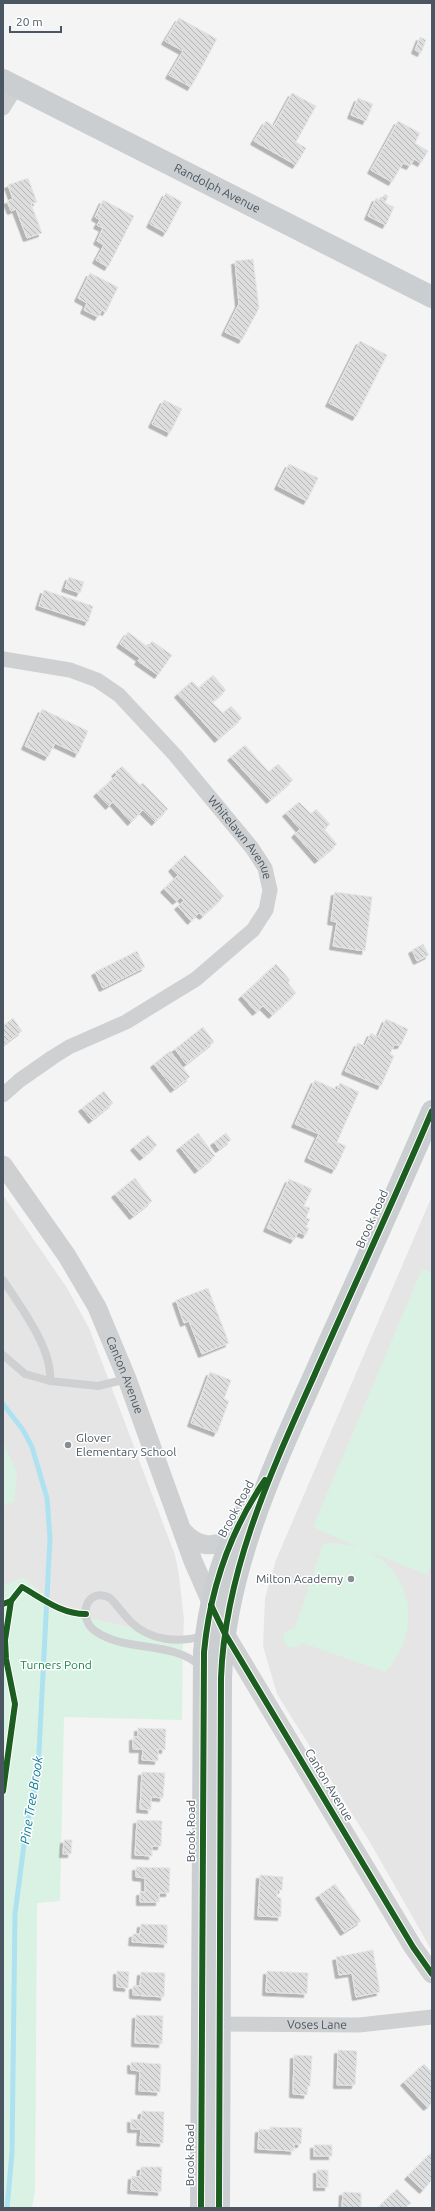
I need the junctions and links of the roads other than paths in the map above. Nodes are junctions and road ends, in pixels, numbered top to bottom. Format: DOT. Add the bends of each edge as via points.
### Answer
graph roads {
  1 [pos="10,83"];
  2 [pos="3,108"];
  3 [pos="432,297"];
  4 [pos="3,659"];
  5 [pos="3,1095"];
  6 [pos="432,1111"];
  7 [pos="3,1165"];
  8 [pos="3,1280"];
  9 [pos="3,1355"];
  10 [pos="127,1379"];
  11 [pos="50,1382"];
  12 [pos="272,1468"];
  13 [pos="182,1532"];
  14 [pos="233,1536"];
  15 [pos="211,1605"];
  16 [pos="215,1634"];
  17 [pos="203,1669"];
  18 [pos="432,1974"];
  19 [pos="432,2017"];
  20 [pos="210,2024"];
  21 [pos="201,2208"];
  22 [pos="219,2208"];
  1 -- 2 [label="street"];
  1 -- 3 [label="main road, Randolph Avenue"];
  4 -- 5 [label="street, Whitelawn Avenue" via="70,670 97,680 119,695 180,761 252,848 265,868 270,890 266,910 253,930 196,979 132,1019 69,1047 20,1080"];
  6 -- 12 [label="main road, Brook Road"];
  7 -- 10 [label="street, Canton Avenue" via="87,1287"];
  8 -- 11 [label="lane" via="42,1346 50,1368"];
  9 -- 11 [label="lane" via="25,1374"];
  10 -- 11 [label="lane" via="98,1386"];
  10 -- 13 [label="street, Canton Avenue"];
  12 -- 14 [label="main road, Brook Road"];
  12 -- 16 [label="main road, Brook Road"];
  13 -- 14 [label="street" via="203,1545 219,1544"];
  13 -- 15 [label="street, Canton Avenue"];
  14 -- 15 [label="main road, Brook Road"];
  15 -- 16 [label="main road, Brook Road"];
  16 -- 17 [label="main road, Brook Road"];
  16 -- 17 [label="lane" via="178,1640 152,1635 136,1626 110,1598 99,1594 93,1596 86,1607 87,1621 101,1634 122,1642 186,1656"];
  16 -- 18 [label="street, Canton Avenue"];
  16 -- 20 [label="main road, Brook Road" via="221,1691"];
  17 -- 20 [label="main road, Brook Road"];
  19 -- 20 [label="street, Voses Lane" via="359,2025"];
  20 -- 21 [label="main road, Brook Road"];
  20 -- 22 [label="main road, Brook Road"];
}
